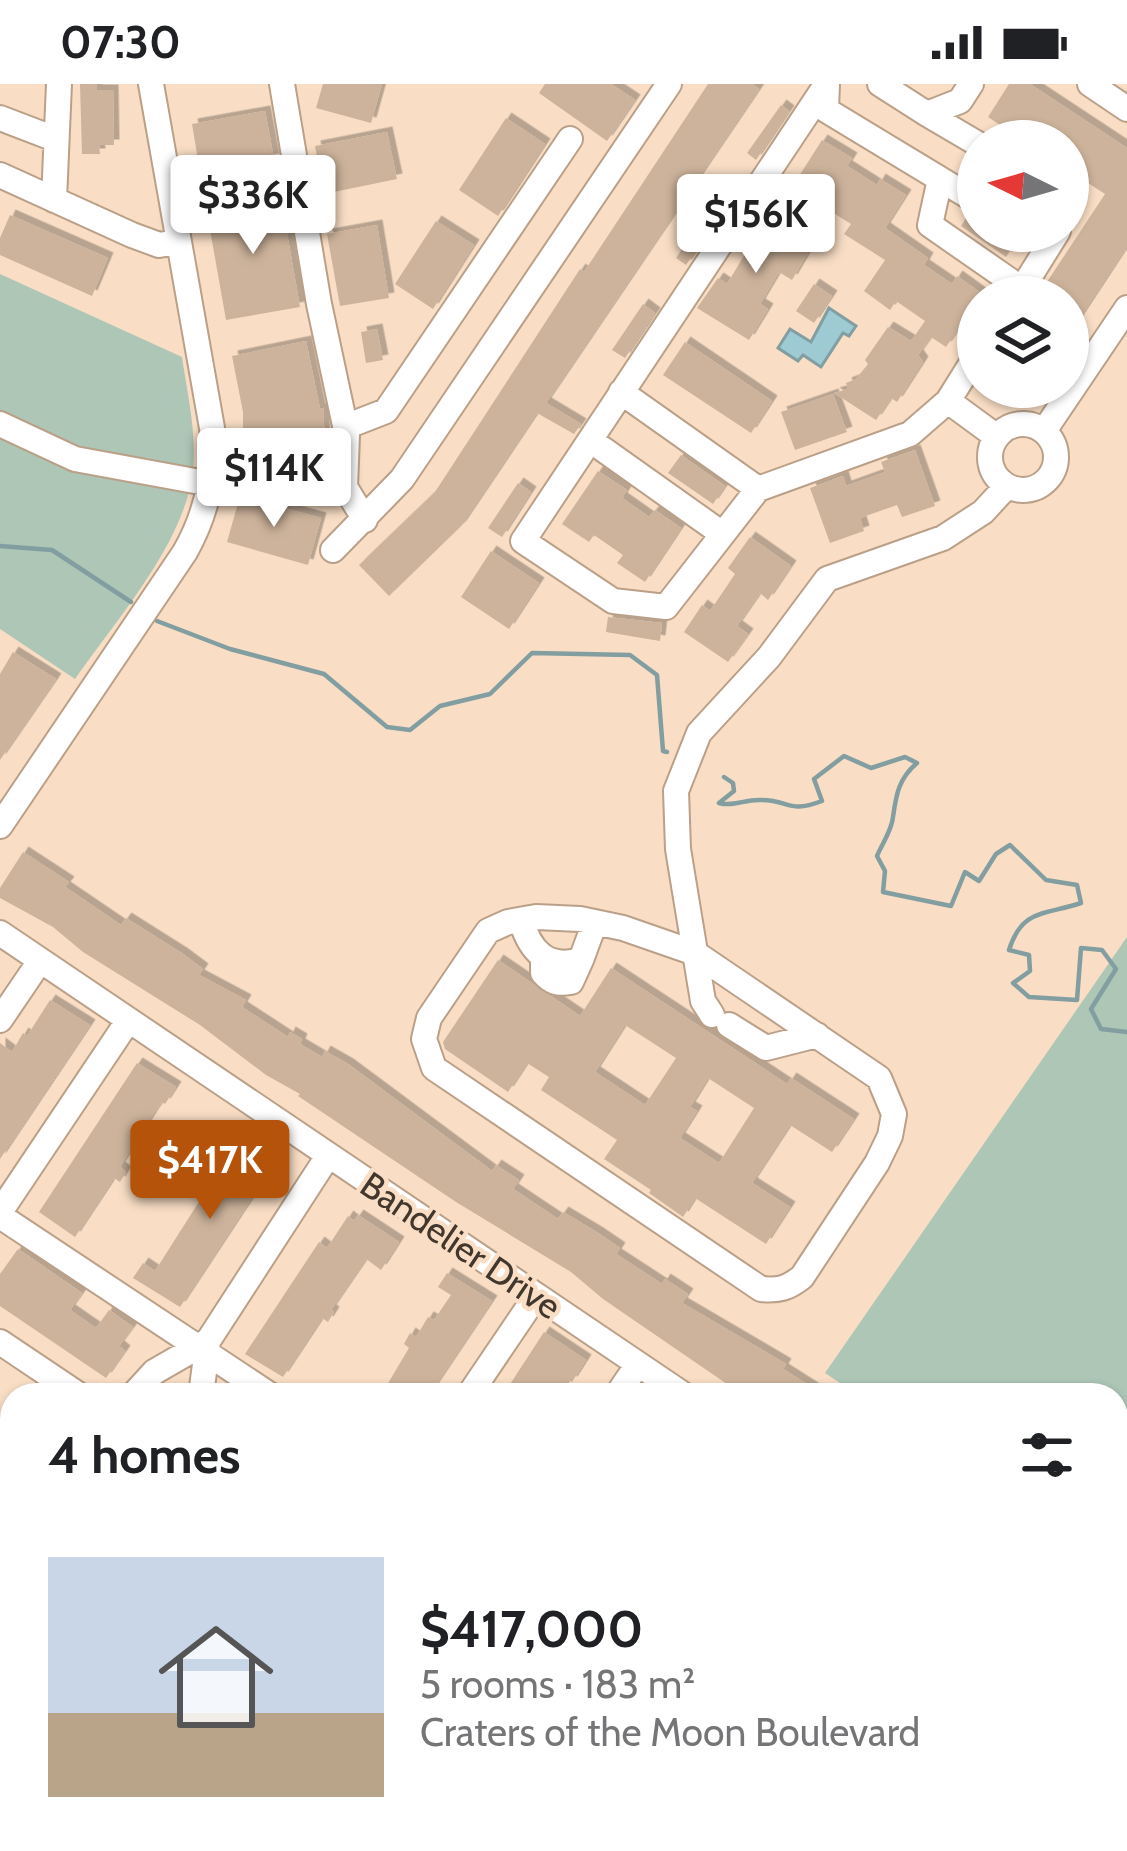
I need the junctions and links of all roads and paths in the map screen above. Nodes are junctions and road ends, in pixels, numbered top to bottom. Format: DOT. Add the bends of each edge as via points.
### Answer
graph roads {
  1 [pos="59,84"];
  2 [pos="151,84"];
  3 [pos="283,84"];
  4 [pos="669,84"];
  5 [pos="880,84"];
  6 [pos="970,84"];
  7 [pos="1090,84"];
  8 [pos="826,85"];
  9 [pos="1127,109"];
  10 [pos="927,114"];
  11 [pos="0,118"];
  12 [pos="957,132"];
  13 [pos="55,139"];
  14 [pos="570,139"];
  15 [pos="0,175"];
  16 [pos="940,179"];
  17 [pos="957,189"];
  18 [pos="54,200"];
  19 [pos="177,242"];
  20 [pos="998,276"];
  21 [pos="1127,308"];
  22 [pos="957,386"];
  23 [pos="622,392"];
  24 [pos="947,401"];
  25 [pos="0,424"];
  26 [pos="345,427"];
  27 [pos="1044,430"];
  28 [pos="997,436"];
  29 [pos="590,440"];
  30 [pos="211,484"];
  31 [pos="1007,486"];
  32 [pos="758,490"];
  33 [pos="365,520"];
  34 [pos="721,533"];
  35 [pos="333,550"];
  36 [pos="0,826"];
  37 [pos="521,920"];
  38 [pos="595,922"];
  39 [pos="0,933"];
  40 [pos="695,953"];
  41 [pos="40,961"];
  42 [pos="0,1020"];
  43 [pos="128,1022"];
  44 [pos="817,1035"];
  45 [pos="328,1156"];
  46 [pos="0,1214"];
  47 [pos="536,1296"];
  48 [pos="0,1342"];
  49 [pos="204,1347"];
  50 [pos="638,1364"];
  51 [pos="61,1383"];
  52 [pos="144,1383"];
  53 [pos="202,1383"];
  54 [pos="254,1383"];
  55 [pos="477,1383"];
  56 [pos="625,1383"];
  57 [pos="666,1383"];
  1 -- 13 [label="street"];
  2 -- 19 [label="street"];
  3 -- 26 [label="street"];
  4 -- 33 [label="street" via="402,479"];
  5 -- 10 [label="street"];
  6 -- 10 [label="street" via="961,101"];
  7 -- 9 [label="street"];
  8 -- 16 [label="street" via="826,110"];
  8 -- 23 [label="street"];
  10 -- 12 [label="street"];
  11 -- 13 [label="street"];
  13 -- 18 [label="street"];
  14 -- 26 [label="street" via="386,411"];
  15 -- 18 [label="street"];
  16 -- 17 [label="street"];
  16 -- 20 [label="street" via="930,225"];
  18 -- 19 [label="street" via="159,245"];
  19 -- 30 [label="street" via="212,428"];
  21 -- 27 [label="street"];
  22 -- 24 [label="street"];
  23 -- 29 [label="street"];
  23 -- 32 [label="street"];
  24 -- 28 [label="street"];
  24 -- 32 [label="street" via="910,434"];
  25 -- 30 [label="street" via="75,459"];
  26 -- 33 [label="street" via="345,487"];
  27 -- 28 [label="street" via="1024,423"];
  27 -- 31 [label="street" via="1057,460 1048,480 1028,490"];
  28 -- 31 [label="street" via="992,470"];
  29 -- 34 [label="street"];
  29 -- 34 [label="street" via="523,541 614,601 666,607"];
  30 -- 36 [label="street" via="185,553"];
  31 -- 40 [label="street" via="944,538 827,579 699,733 676,791"];
  32 -- 34 [label="street"];
  33 -- 35 [label="street"];
  37 -- 38 [label="street"];
  37 -- 38 [label="street" via="528,945 556,963 581,960"];
  37 -- 44 [label="street" via="488,931 429,1018 424,1039 434,1068 761,1289 778,1291 802,1277 878,1163 895,1114 879,1078"];
  38 -- 40 [label="street"];
  39 -- 41 [label="street, Bandelier Drive"];
  40 -- 44 [label="street"];
  40 -- 44 [label="street" via="703,1001 720,1020 766,1048"];
  41 -- 42 [label="street"];
  41 -- 43 [label="street, Bandelier Drive"];
  43 -- 45 [label="street, Bandelier Drive"];
  43 -- 46 [label="street"];
  45 -- 47 [label="street, Bandelier Drive"];
  45 -- 49 [label="street"];
  46 -- 49 [label="street"];
  47 -- 50 [label="street, Bandelier Drive"];
  47 -- 55 [label="street"];
  48 -- 51 [label="street"];
  49 -- 52 [label="street"];
  49 -- 53 [label="street"];
  49 -- 54 [label="street"];
  50 -- 56 [label="street"];
  50 -- 57 [label="street, Bandelier Drive"];
}
